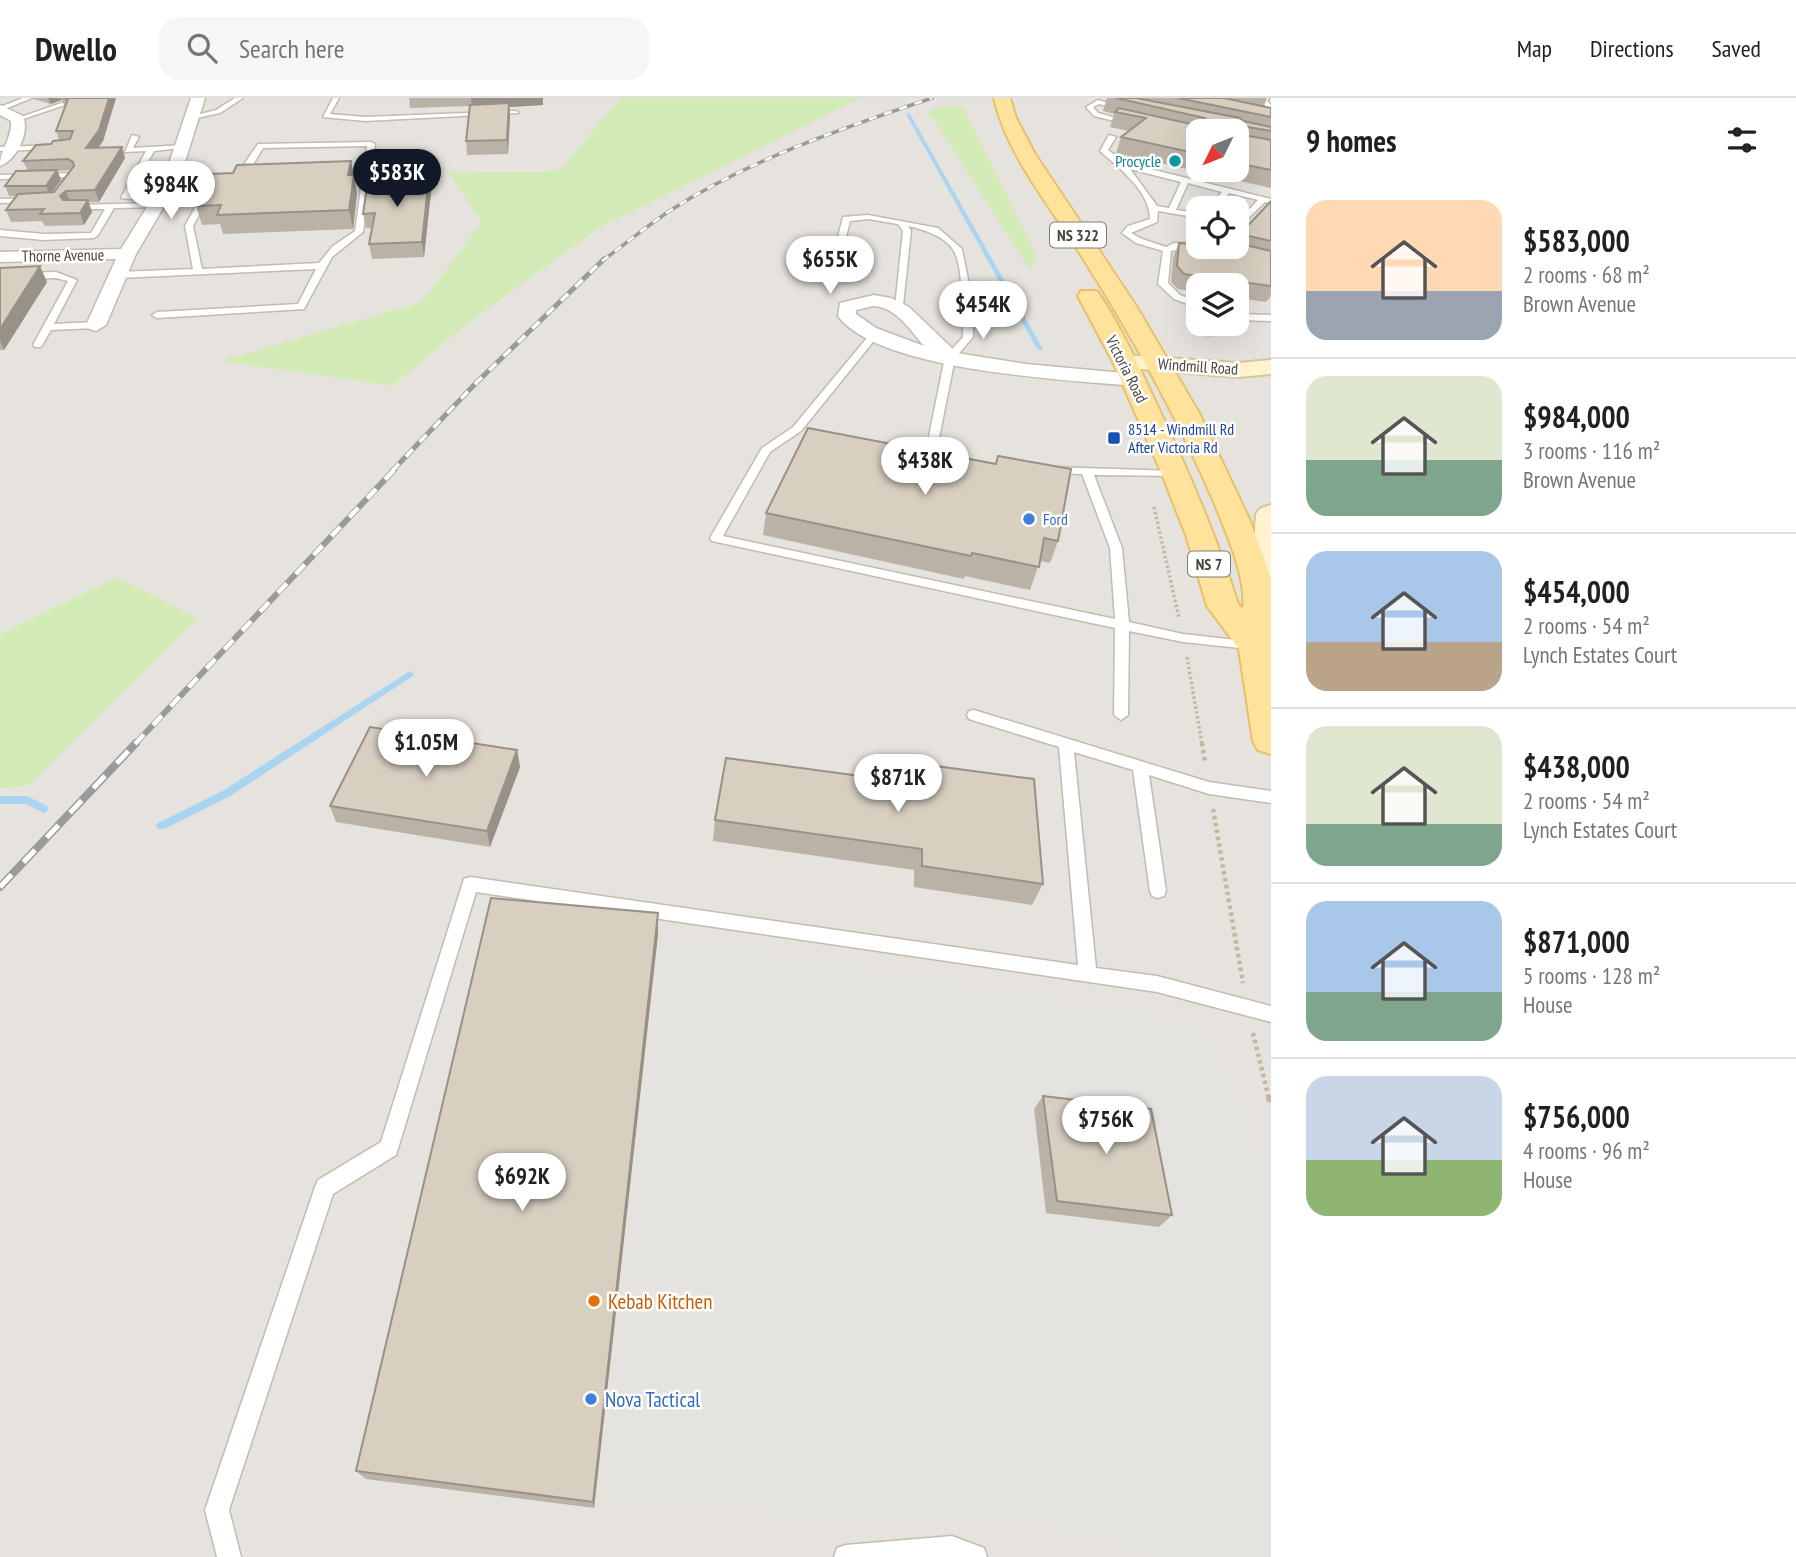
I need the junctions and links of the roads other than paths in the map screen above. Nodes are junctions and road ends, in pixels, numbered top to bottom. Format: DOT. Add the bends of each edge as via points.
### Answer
graph roads {
  1 [pos="29,98"];
  2 [pos="83,98"];
  3 [pos="198,98"];
  4 [pos="240,98"];
  5 [pos="336,98"];
  6 [pos="1080,98"];
  7 [pos="1266,98"];
  8 [pos="1002,101"];
  9 [pos="1098,102"];
  10 [pos="0,109"];
  11 [pos="1139,111"];
  12 [pos="516,113"];
  13 [pos="192,117"];
  14 [pos="1254,117"];
  15 [pos="18,119"];
  16 [pos="1266,119"];
  17 [pos="987,120"];
  18 [pos="1135,124"];
  19 [pos="1257,127"];
  20 [pos="135,137"];
  21 [pos="1112,137"];
  22 [pos="315,145"];
  23 [pos="60,147"];
  24 [pos="184,147"];
  25 [pos="5,149"];
  26 [pos="151,149"];
  27 [pos="312,154"];
  28 [pos="0,161"];
  29 [pos="1123,165"];
  30 [pos="1012,167"];
  31 [pos="355,171"];
  32 [pos="368,171"];
  33 [pos="256,174"];
  34 [pos="243,175"];
  35 [pos="4,177"];
  36 [pos="1186,180"];
  37 [pos="171,181"];
  38 [pos="225,181"];
  39 [pos="1194,182"];
  40 [pos="133,183"];
  41 [pos="213,183"];
  42 [pos="0,187"];
  43 [pos="1228,191"];
  44 [pos="1223,196"];
  45 [pos="16,197"];
  46 [pos="33,197"];
  47 [pos="56,197"];
  48 [pos="1267,200"];
  49 [pos="0,201"];
  50 [pos="161,201"];
  51 [pos="111,206"];
  52 [pos="70,207"];
  53 [pos="1154,208"];
  54 [pos="1172,210"];
  55 [pos="1186,213"];
  56 [pos="1249,216"];
  57 [pos="901,222"];
  58 [pos="0,233"];
  59 [pos="1186,246"];
  60 [pos="1167,250"];
  61 [pos="127,254"];
  62 [pos="0,257"];
  63 [pos="320,266"];
  64 [pos="834,269"];
  65 [pos="198,271"];
  66 [pos="118,275"];
  67 [pos="0,277"];
  68 [pos="1078,279"];
  69 [pos="1186,301"];
  70 [pos="898,305"];
  71 [pos="157,314"];
  72 [pos="1249,317"];
  73 [pos="1271,318"];
  74 [pos="96,325"];
  75 [pos="48,327"];
  76 [pos="874,335"];
  77 [pos="38,345"];
  78 [pos="950,357"];
  79 [pos="1271,367"];
  80 [pos="1130,371"];
  81 [pos="1164,373"];
  82 [pos="1271,388"];
  83 [pos="797,429"];
  84 [pos="811,431"];
  85 [pos="918,453"];
  86 [pos="1039,470"];
  87 [pos="1087,472"];
  88 [pos="1175,474"];
  89 [pos="1271,514"];
  90 [pos="1257,581"];
  91 [pos="1122,623"];
  92 [pos="1255,647"];
  93 [pos="974,715"];
  94 [pos="1121,715"];
  95 [pos="1271,741"];
  96 [pos="1066,744"];
  97 [pos="1140,766"];
  98 [pos="1271,797"];
  99 [pos="1158,891"];
  100 [pos="1088,974"];
  101 [pos="1271,1014"];
  102 [pos="229,1557"];
  103 [pos="846,1557"];
  104 [pos="975,1557"];
  1 -- 10 [label="lane"];
  2 -- 15 [label="lane"];
  3 -- 13 [label="street"];
  4 -- 13 [label="lane" via="219,112"];
  5 -- 12 [label="lane" via="326,116 365,119"];
  6 -- 9 [label="lane"];
  7 -- 16 [label="lane"];
  8 -- 81 [label="main road, Victoria Road / NS 322" via="1027,154"];
  9 -- 11 [label="lane"];
  9 -- 18 [label="lane" via="1089,107 1096,116"];
  10 -- 15 [label="street"];
  13 -- 24 [label="street"];
  14 -- 16 [label="lane"];
  15 -- 25 [label="street" via="20,130"];
  16 -- 19 [label="lane"];
  17 -- 30 [label="main road"];
  20 -- 26 [label="lane" via="128,150"];
  21 -- 29 [label="lane" via="1104,151"];
  22 -- 27 [label="lane"];
  22 -- 32 [label="lane" via="371,144"];
  22 -- 34 [label="lane" via="261,146"];
  23 -- 25 [label="lane"];
  24 -- 26 [label="lane"];
  24 -- 37 [label="street"];
  25 -- 28 [label="street"];
  26 -- 40 [label="lane"];
  29 -- 36 [label="lane"];
  29 -- 53 [label="lane"];
  31 -- 32 [label="lane"];
  32 -- 63 [label="lane" via="359,232 336,244"];
  33 -- 34 [label="lane"];
  34 -- 38 [label="lane"];
  35 -- 42 [label="lane"];
  35 -- 47 [label="lane" via="72,175"];
  36 -- 54 [label="lane"];
  37 -- 40 [label="lane"];
  37 -- 50 [label="street"];
  39 -- 43 [label="lane"];
  40 -- 50 [label="lane" via="125,198"];
  41 -- 65 [label="lane" via="189,226"];
  43 -- 44 [label="lane"];
  43 -- 48 [label="lane"];
  45 -- 49 [label="lane"];
  46 -- 49 [label="lane" via="44,200"];
  48 -- 56 [label="lane"];
  50 -- 51 [label="lane"];
  50 -- 61 [label="street"];
  51 -- 52 [label="lane"];
  51 -- 58 [label="lane" via="94,236"];
  53 -- 54 [label="lane"];
  53 -- 60 [label="lane" via="1154,220 1126,233"];
  54 -- 55 [label="lane"];
  57 -- 64 [label="lane" via="846,219"];
  57 -- 70 [label="lane" via="907,231"];
  57 -- 78 [label="lane" via="935,230 959,251 968,337"];
  59 -- 60 [label="lane"];
  60 -- 69 [label="lane" via="1163,284"];
  61 -- 62 [label="street, Thorne Avenue"];
  61 -- 66 [label="street"];
  63 -- 65 [label="lane"];
  63 -- 71 [label="lane" via="301,307"];
  65 -- 66 [label="lane"];
  66 -- 74 [label="street"];
  67 -- 75 [label="lane" via="56,275 73,280"];
  68 -- 80 [label="main road, Victoria Road"];
  70 -- 76 [label="street" via="863,301 847,307 847,316 855,325"];
  70 -- 78 [label="street"];
  72 -- 73 [label="lane"];
  74 -- 75 [label="lane"];
  75 -- 77 [label="lane"];
  76 -- 78 [label="street"];
  76 -- 83 [label="lane"];
  78 -- 80 [label="street" via="1010,366"];
  78 -- 85 [label="lane" via="937,457"];
  79 -- 81 [label="main road, Windmill Road"];
  80 -- 81 [label="main road"];
  80 -- 88 [label="main road, Victoria Road / NS 7"];
  81 -- 82 [label="main road"];
  81 -- 90 [label="main road, Victoria Road / NS 322" via="1215,474"];
  83 -- 84 [label="lane"];
  83 -- 91 [label="lane" via="766,450 716,538"];
  86 -- 87 [label="lane"];
  87 -- 88 [label="lane"];
  87 -- 91 [label="lane" via="1116,548"];
  88 -- 92 [label="main road, Victoria Road / NS 7" via="1223,606"];
  89 -- 90 [label="main road, NS 7" via="1269,545"];
  90 -- 92 [label="main road, NS 7" via="1260,608"];
  91 -- 92 [label="lane" via="1184,638"];
  91 -- 94 [label="lane"];
  92 -- 95 [label="main road, NS 7"];
  93 -- 96 [label="lane"];
  96 -- 97 [label="lane"];
  96 -- 100 [label="lane"];
  97 -- 98 [label="lane" via="1209,788"];
  97 -- 99 [label="lane"];
  100 -- 101 [label="lane" via="1157,985"];
  100 -- 102 [label="lane" via="470,884 389,1148 325,1187 217,1510"];
  103 -- 104 [label="lane" via="951,1548"];
}
